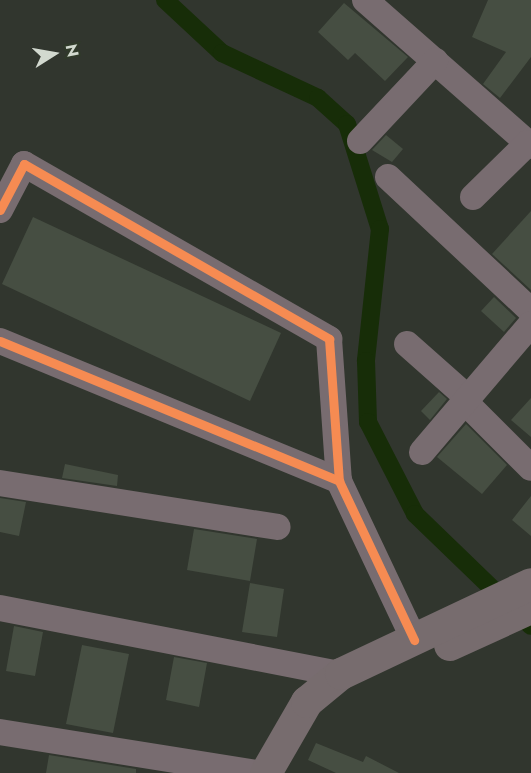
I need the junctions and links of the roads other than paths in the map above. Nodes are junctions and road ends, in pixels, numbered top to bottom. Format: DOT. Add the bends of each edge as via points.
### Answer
graph roads {
  1 [pos="365,0"];
  2 [pos="435,61"];
  3 [pos="360,141"];
  4 [pos="529,144"];
  5 [pos="388,177"];
  6 [pos="473,197"];
  7 [pos="0,210"];
  8 [pos="531,311"];
  9 [pos="531,324"];
  10 [pos="0,341"];
  11 [pos="407,344"];
  12 [pos="466,400"];
  13 [pos="422,452"];
  14 [pos="531,468"];
  15 [pos="339,481"];
  16 [pos="0,483"];
  17 [pos="278,527"];
  18 [pos="527,597"];
  19 [pos="0,608"];
  20 [pos="458,630"];
  21 [pos="414,640"];
  22 [pos="341,674"];
  23 [pos="0,732"];
  24 [pos="257,773"];
  25 [pos="266,773"];
  26 [pos="282,773"];
  1 -- 2 [label="street"];
  2 -- 3 [label="street"];
  2 -- 4 [label="street"];
  4 -- 6 [label="street"];
  5 -- 8 [label="street"];
  7 -- 15 [label="street" via="24,164 329,339"];
  9 -- 12 [label="street"];
  10 -- 15 [label="street"];
  11 -- 12 [label="street"];
  12 -- 13 [label="street"];
  12 -- 14 [label="street"];
  15 -- 21 [label="street"];
  16 -- 17 [label="street"];
  18 -- 20 [label="main road"];
  19 -- 22 [label="street"];
  20 -- 21 [label="main road"];
  20 -- 26 [label="main road" via="354,687 320,712"];
  21 -- 22 [label="main road"];
  22 -- 25 [label="main road" via="307,702"];
  23 -- 24 [label="street"];
}
